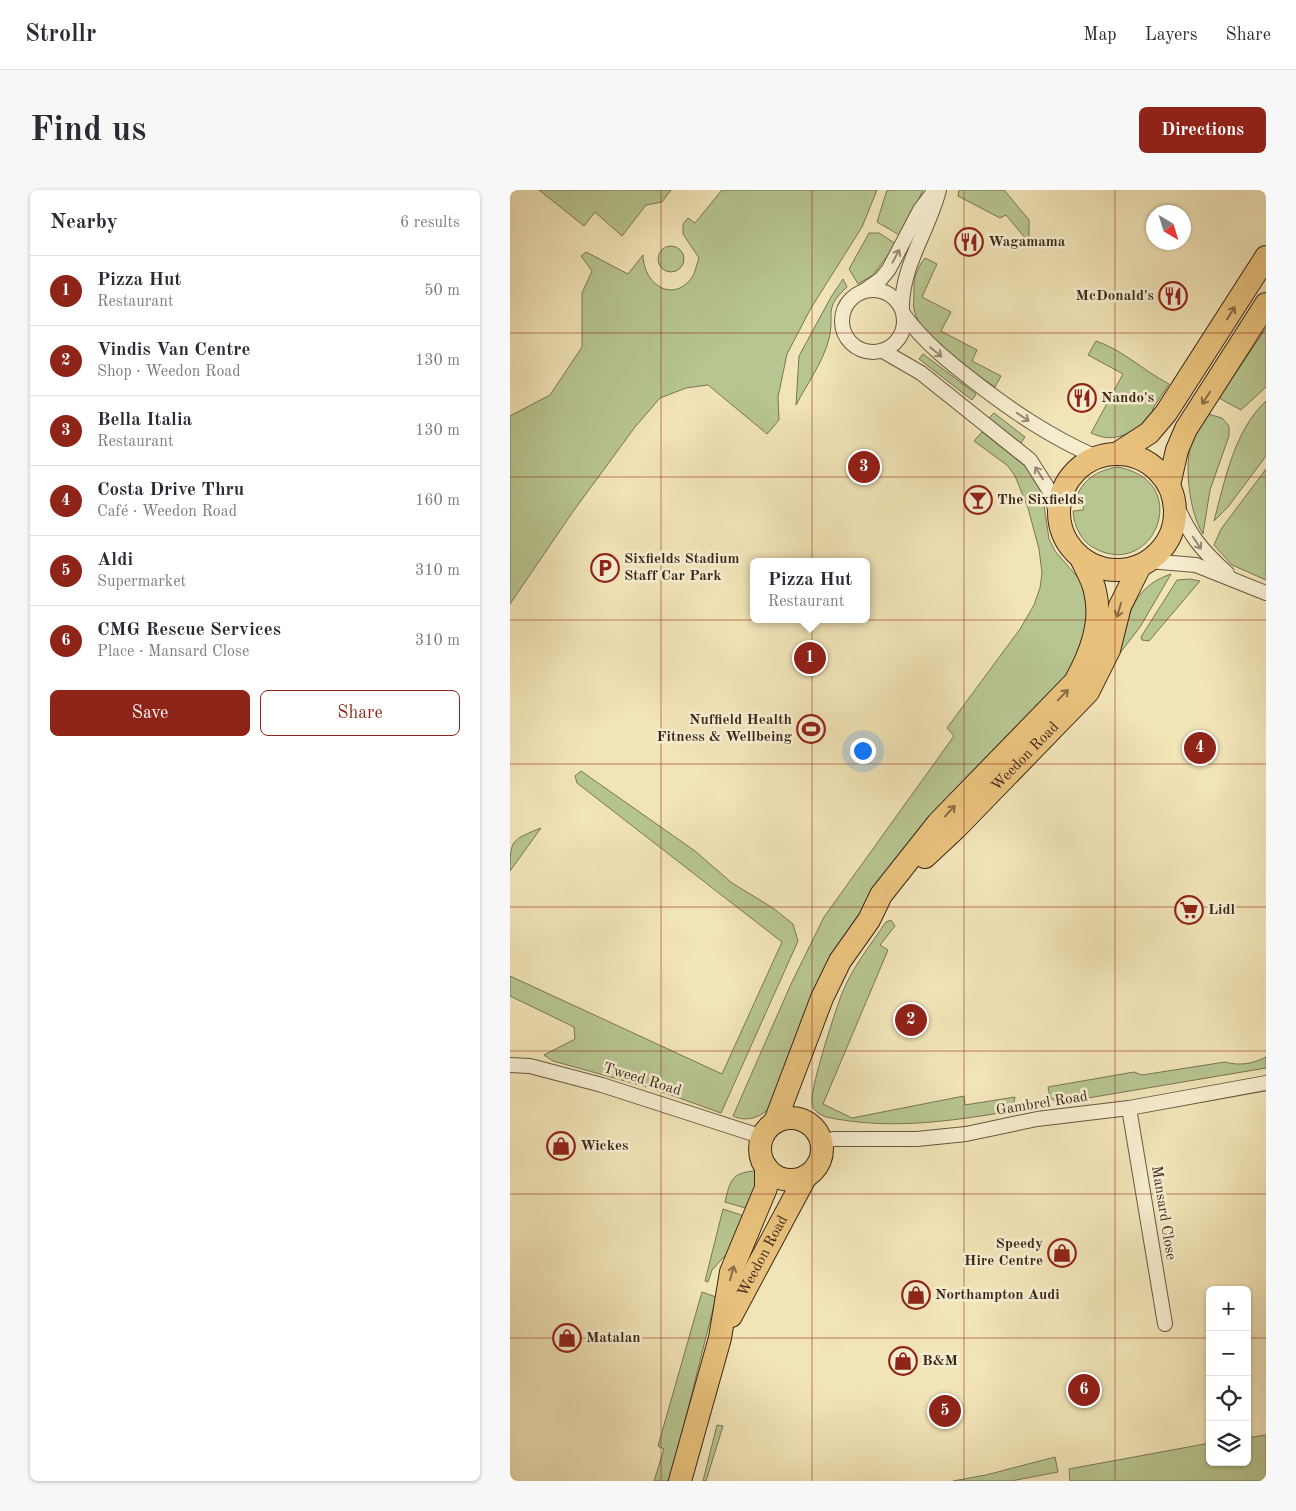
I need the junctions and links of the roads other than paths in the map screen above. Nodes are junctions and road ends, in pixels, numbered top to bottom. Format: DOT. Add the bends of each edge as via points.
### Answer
graph roads {
  1 [pos="937,190"];
  2 [pos="1266,257"];
  3 [pos="863,291"];
  4 [pos="1266,304"];
  5 [pos="903,311"];
  6 [pos="883,351"];
  7 [pos="1107,455"];
  8 [pos="1172,493"];
  9 [pos="1058,518"];
  10 [pos="1081,558"];
  11 [pos="1144,563"];
  12 [pos="1233,579"];
  13 [pos="1266,593"];
  14 [pos="869,920"];
  15 [pos="800,1055"];
  16 [pos="510,1064"];
  17 [pos="1266,1083"];
  18 [pos="1129,1108"];
  19 [pos="804,1121"];
  20 [pos="769,1130"];
  21 [pos="821,1142"];
  22 [pos="766,1167"];
  23 [pos="806,1176"];
  24 [pos="1166,1324"];
  25 [pos="720,1338"];
  26 [pos="680,1481"];
  3 -- 1 [label="street, one-way" via="881,279 920,210"];
  1 -- 5 [label="street" via="934,208 904,277"];
  7 -- 2 [label="main road, one-way" via="1148,433 1166,413"];
  3 -- 5 [label="street" via="881,290 889,294"];
  3 -- 6 [label="street" via="848,303 843,312 844,332 855,347 864,351"];
  4 -- 8 [label="main road, one-way" via="1186,429 1176,450"];
  5 -- 6 [label="street" via="902,333 891,347"];
  5 -- 7 [label="street, one-way" via="933,350 994,398 1043,431"];
  9 -- 6 [label="street, one-way" via="1049,490 1030,460 921,373"];
  7 -- 8 [label="main road" via="1139,457 1148,462 1164,476"];
  7 -- 9 [label="main road" via="1080,466 1067,481 1061,492"];
  8 -- 11 [label="main road" via="1175,514 1170,535 1159,553"];
  8 -- 12 [label="street, one-way" via="1185,526 1203,552"];
  9 -- 10 [label="main road" via="1066,540"];
  10 -- 11 [label="main road" via="1104,569 1116,570"];
  14 -- 10 [label="main road, Weedon Road, one-way" via="881,895 938,823 1076,682 1091,653 1097,617 1096,591"];
  11 -- 12 [label="street" via="1196,565"];
  11 -- 14 [label="main road, Weedon Road, one-way" via="1120,606 1109,650 1088,692 919,862 883,908"];
  12 -- 13 [label="street"];
  14 -- 15 [label="main road, Weedon Road" via="840,961"];
  15 -- 19 [label="main road, Weedon Road" via="798,1107"];
  15 -- 20 [label="main road, Weedon Road"];
  16 -- 20 [label="street, Tweed Road" via="530,1066"];
  17 -- 18 [label="street, Gambrel Road"];
  18 -- 21 [label="street, Gambrel Road" via="1037,1119 942,1137"];
  18 -- 24 [label="street, Mansard Close"];
  19 -- 20 [label="main road" via="794,1118"];
  19 -- 21 [label="main road" via="818,1133"];
  20 -- 22 [label="main road" via="760,1150"];
  21 -- 23 [label="main road" via="819,1161"];
  22 -- 23 [label="main road" via="789,1180"];
  25 -- 22 [label="main road, Weedon Road, one-way" via="732,1272 766,1188"];
  23 -- 25 [label="main road, Weedon Road"];
  25 -- 26 [label="main road, Weedon Road"];
}
